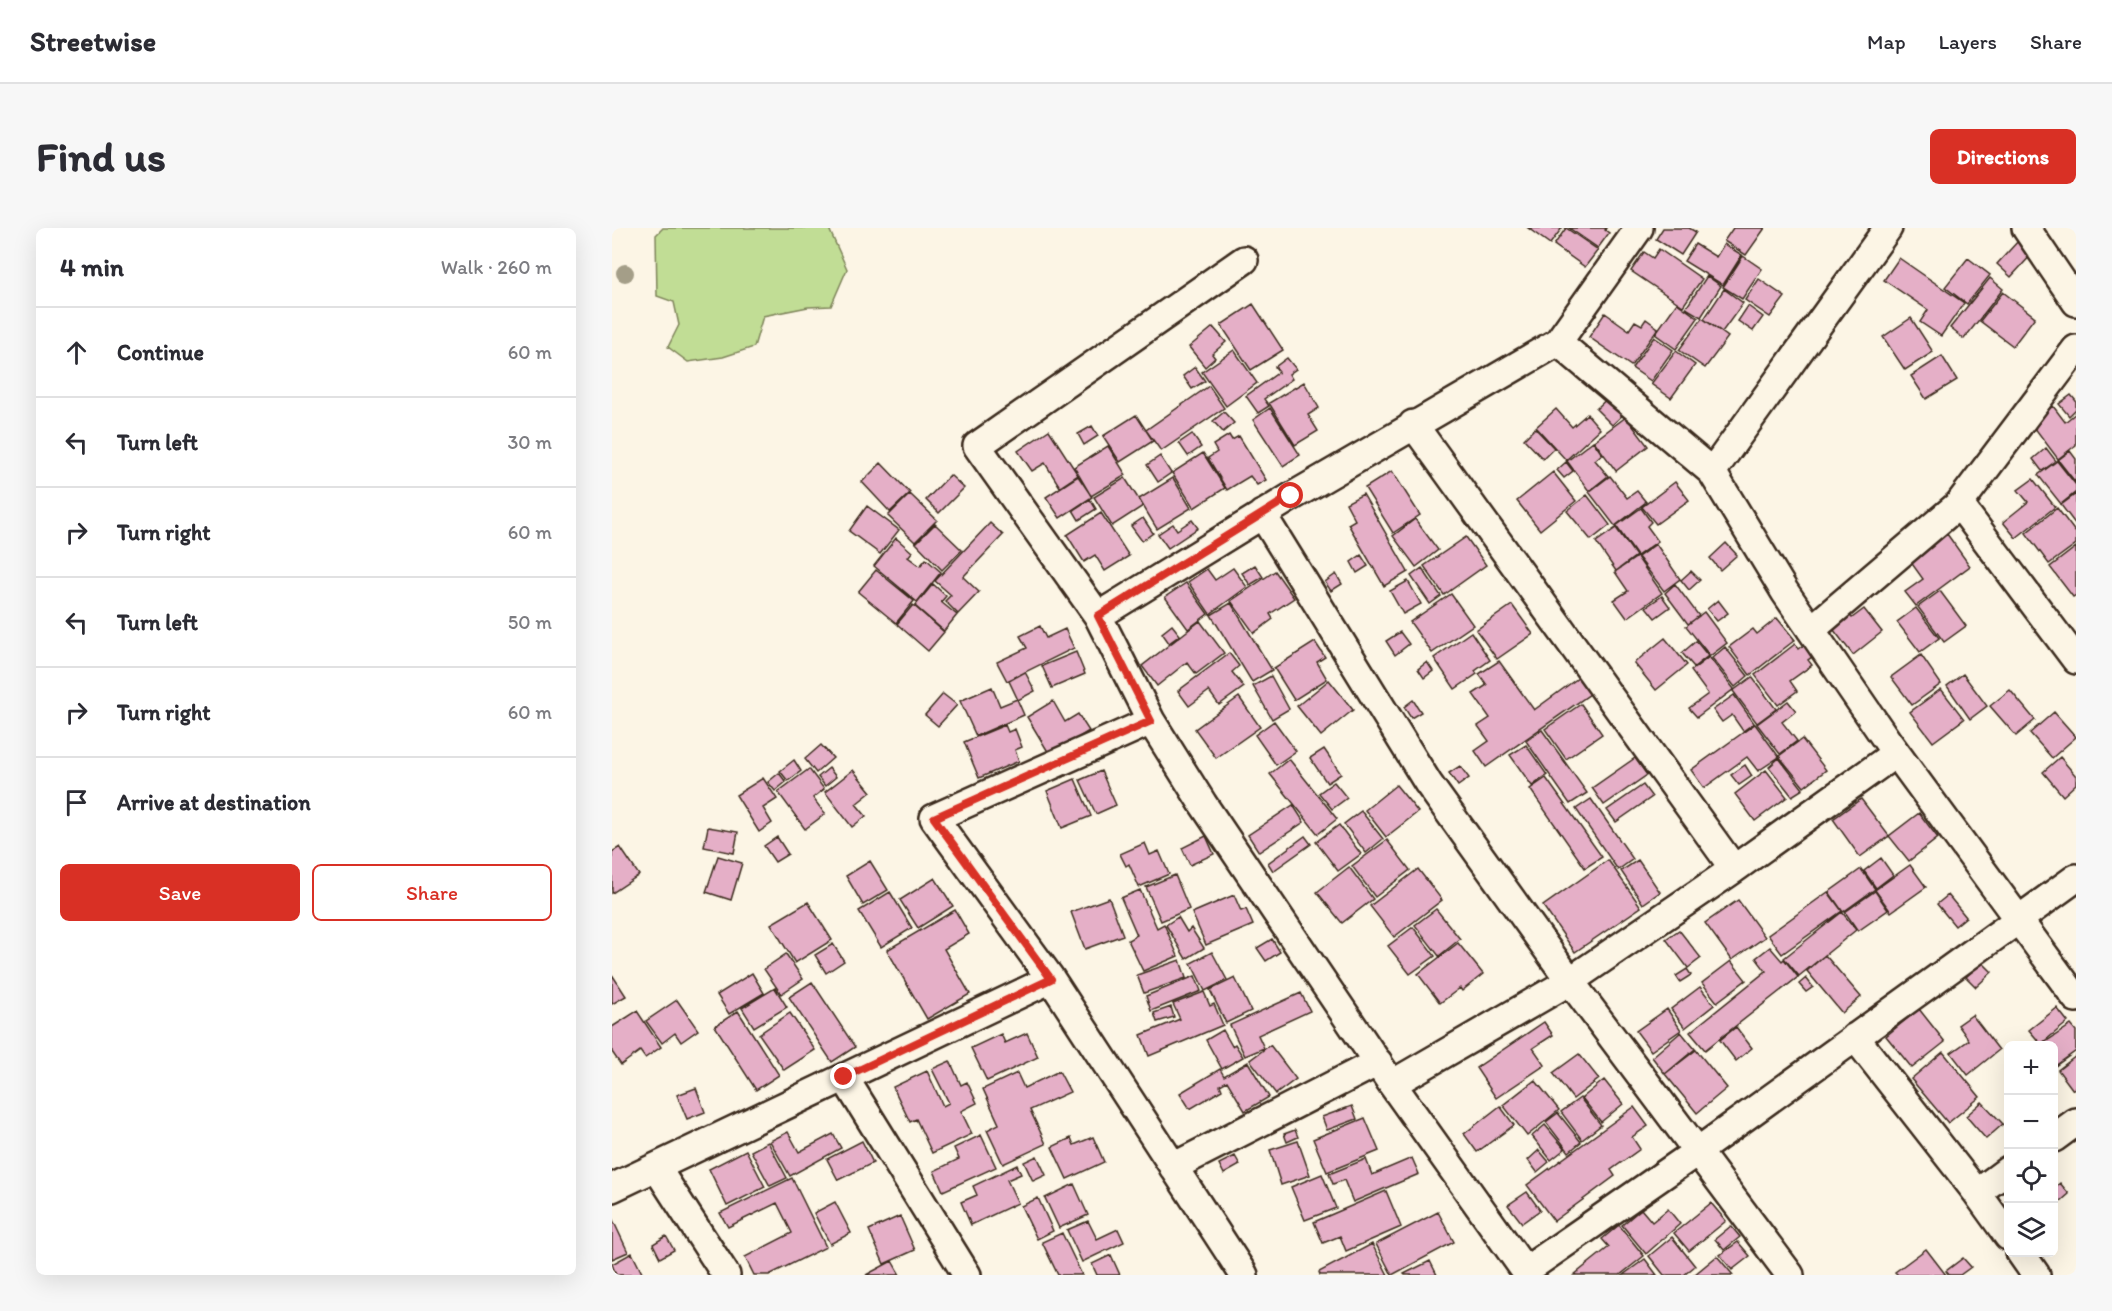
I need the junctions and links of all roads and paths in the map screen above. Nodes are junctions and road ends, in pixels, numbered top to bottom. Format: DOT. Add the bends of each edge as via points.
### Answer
graph roads {
  1 [pos="1640,228"];
  2 [pos="1888,228"];
  3 [pos="2026,228"];
  4 [pos="1244,260"];
  5 [pos="2076,302"];
  6 [pos="1558,342"];
  7 [pos="2076,349"];
  8 [pos="1413,424"];
  9 [pos="1712,472"];
  10 [pos="1959,504"];
  11 [pos="1262,514"];
  12 [pos="1098,616"];
  13 [pos="1811,630"];
  14 [pos="2076,660"];
  15 [pos="1151,721"];
  16 [pos="1896,753"];
  17 [pos="1734,868"];
  18 [pos="2076,878"];
  19 [pos="2019,920"];
  20 [pos="1051,979"];
  21 [pos="1570,981"];
  22 [pos="2076,998"];
  23 [pos="1855,1037"];
  24 [pos="1385,1073"];
  25 [pos="844,1077"];
  26 [pos="2076,1122"];
  27 [pos="2058,1135"];
  28 [pos="1698,1151"];
  29 [pos="656,1167"];
  30 [pos="1173,1167"];
  31 [pos="2004,1173"];
  32 [pos="612,1188"];
  33 [pos="1977,1193"];
  34 [pos="2004,1230"];
  35 [pos="2023,1257"];
  36 [pos="1527,1273"];
  37 [pos="726,1275"];
  38 [pos="967,1275"];
  39 [pos="1244,1275"];
  40 [pos="1790,1275"];
  41 [pos="2036,1275"];
  1 -- 6 [label="street"];
  2 -- 9 [label="street"];
  3 -- 5 [label="street"];
  4 -- 12 [label="street" via="977,446"];
  6 -- 8 [label="street"];
  6 -- 9 [label="street"];
  7 -- 10 [label="street"];
  8 -- 11 [label="street"];
  8 -- 17 [label="street"];
  9 -- 13 [label="street"];
  10 -- 13 [label="street"];
  10 -- 14 [label="street"];
  11 -- 12 [label="street"];
  11 -- 21 [label="street" via="1428,783"];
  12 -- 15 [label="street"];
  13 -- 16 [label="street"];
  15 -- 20 [label="street" via="934,818"];
  15 -- 24 [label="street"];
  16 -- 17 [label="street"];
  16 -- 19 [label="street"];
  17 -- 21 [label="street"];
  18 -- 19 [label="street"];
  19 -- 22 [label="street"];
  19 -- 23 [label="street"];
  20 -- 25 [label="street"];
  20 -- 30 [label="street"];
  21 -- 24 [label="street"];
  21 -- 28 [label="street"];
  23 -- 28 [label="street"];
  23 -- 33 [label="street"];
  24 -- 30 [label="street"];
  24 -- 36 [label="street"];
  25 -- 29 [label="street"];
  25 -- 38 [label="street"];
  26 -- 27 [label="street"];
  28 -- 36 [label="street"];
  28 -- 40 [label="street"];
  29 -- 32 [label="street"];
  29 -- 37 [label="street"];
  30 -- 39 [label="street"];
  31 -- 33 [label="street"];
  33 -- 34 [label="street"];
  35 -- 41 [label="street"];
}
